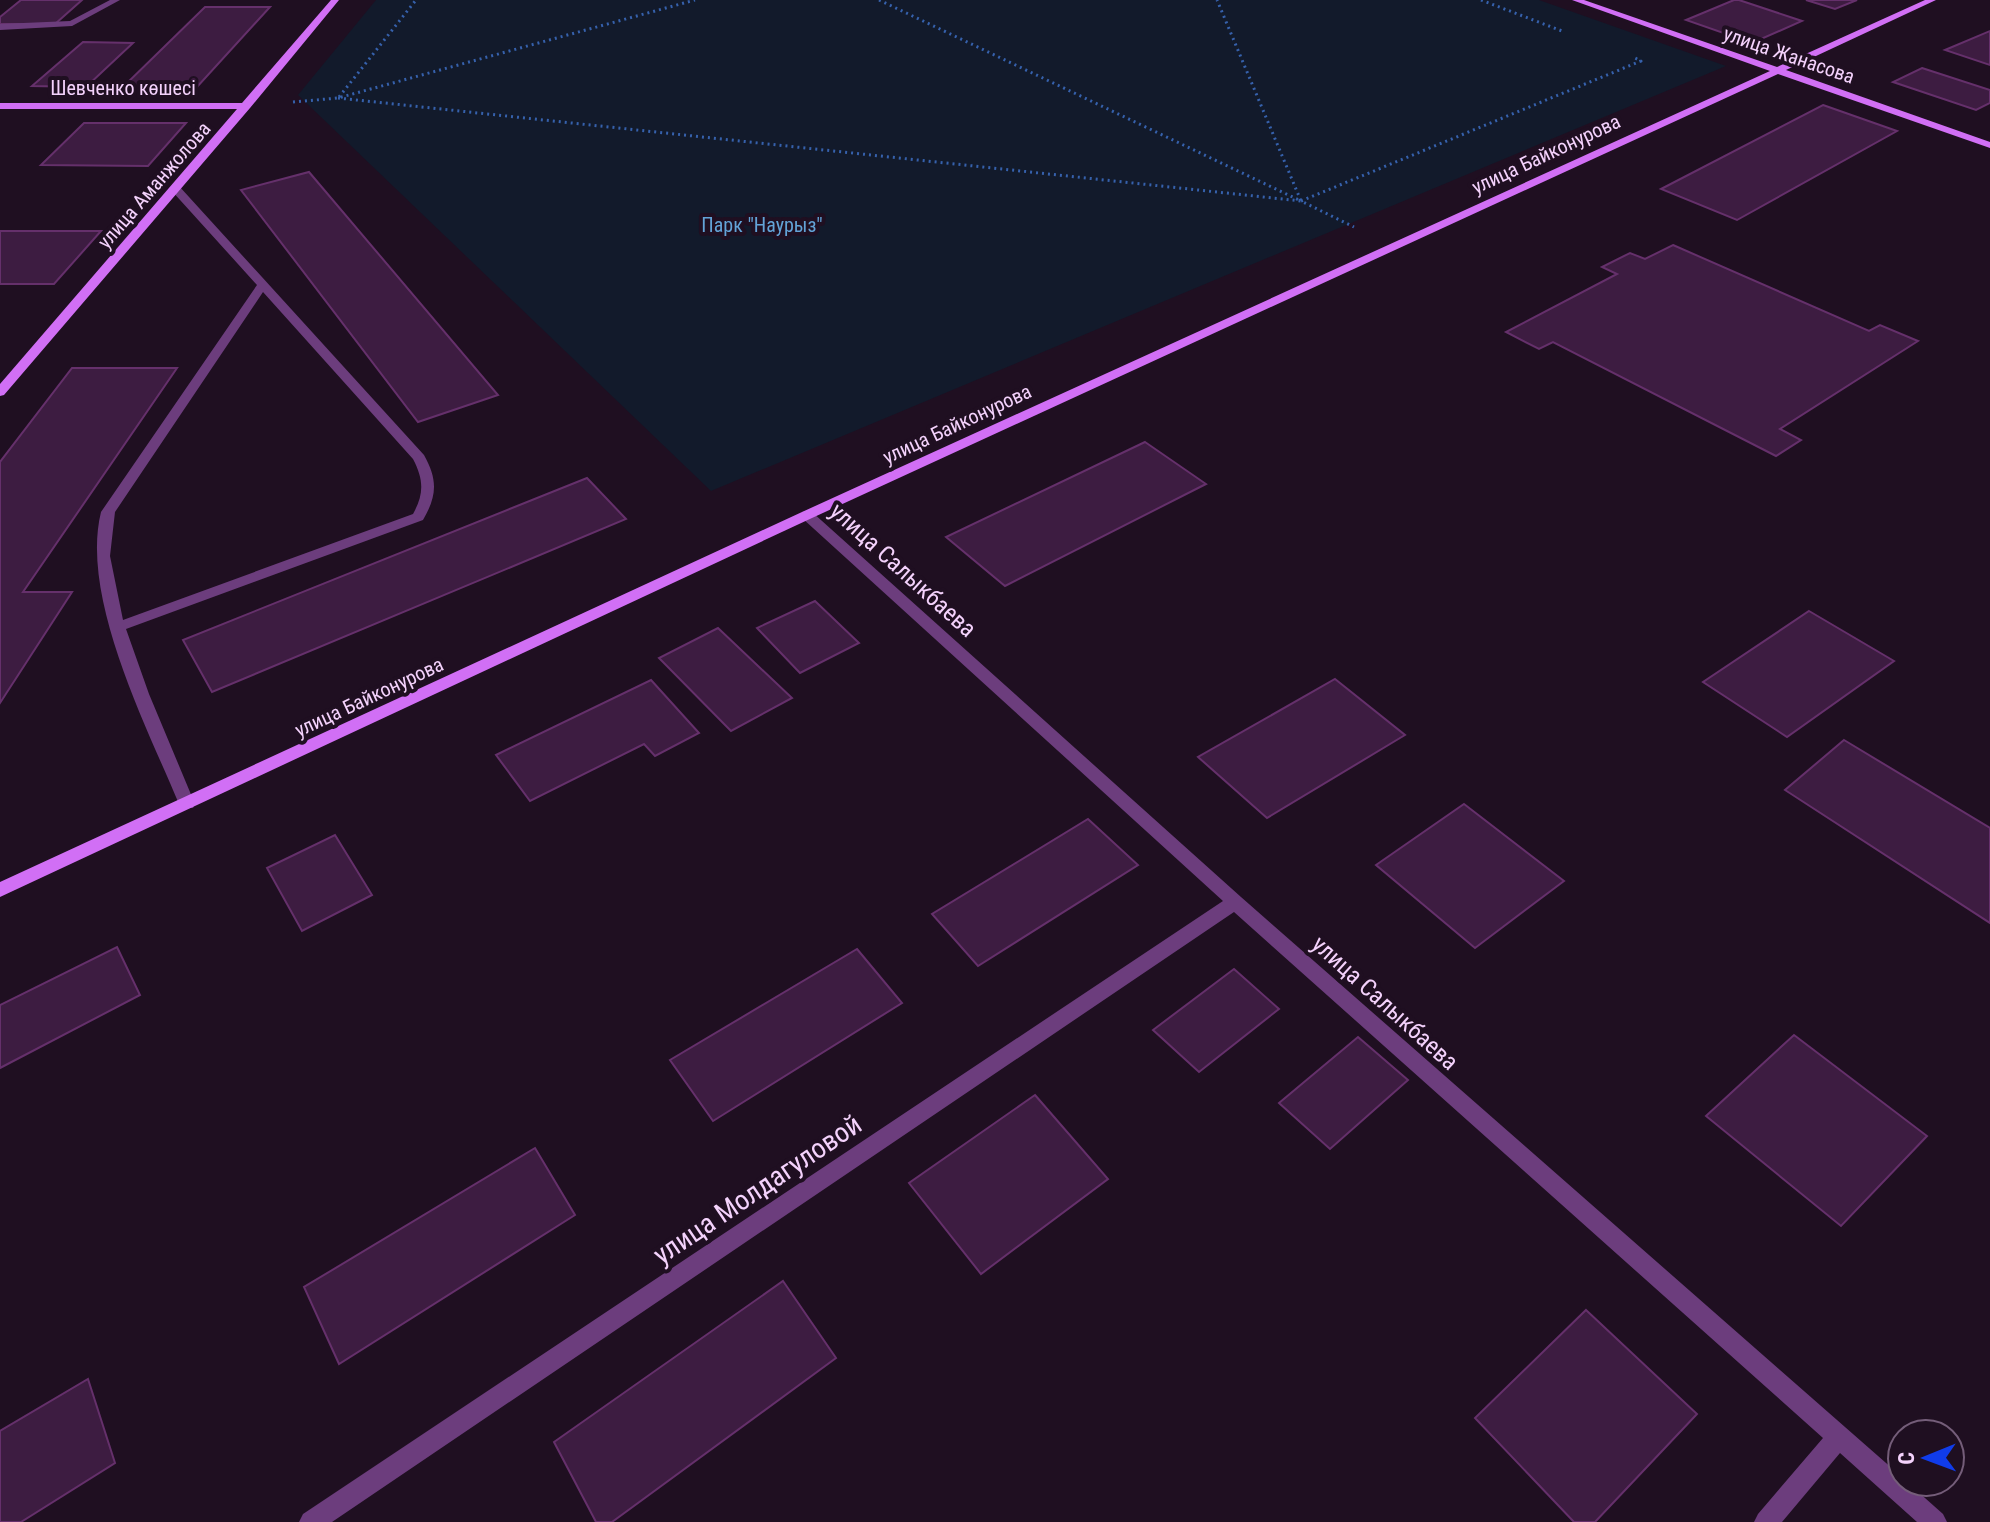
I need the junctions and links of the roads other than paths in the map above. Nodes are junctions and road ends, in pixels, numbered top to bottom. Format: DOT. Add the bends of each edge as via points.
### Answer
graph roads {
  1 [pos="116,0"];
  2 [pos="335,0"];
  3 [pos="1576,0"];
  4 [pos="1932,0"];
  5 [pos="0,27"];
  6 [pos="1777,70"];
  7 [pos="0,106"];
  8 [pos="247,106"];
  9 [pos="1990,145"];
  10 [pos="175,188"];
  11 [pos="262,286"];
  12 [pos="6,378"];
  13 [pos="0,392"];
  14 [pos="807,515"];
  15 [pos="118,627"];
  16 [pos="187,804"];
  17 [pos="0,890"];
  18 [pos="1235,902"];
  19 [pos="1838,1438"];
  20 [pos="311,1522"];
  21 [pos="1766,1522"];
  22 [pos="1935,1522"];
  1 -- 5 [label="street" via="57,27"];
  2 -- 8 [label="street, улица Аманжолова"];
  3 -- 6 [label="street, улица Жанасова"];
  4 -- 6 [label="street, улица Байконурова"];
  6 -- 9 [label="street, улица Жанасова"];
  6 -- 14 [label="street, улица Байконурова"];
  7 -- 8 [label="street, Шевченко көшесі"];
  8 -- 10 [label="street, улица Аманжолова"];
  10 -- 11 [label="street"];
  10 -- 12 [label="street, улица Аманжолова"];
  11 -- 15 [label="street" via="108,512 101,564"];
  11 -- 15 [label="street" via="419,458 431,480 428,500 418,517"];
  12 -- 13 [label="street, улица Аманжолова"];
  14 -- 16 [label="street, улица Байконурова"];
  14 -- 18 [label="street, улица Салыкбаева"];
  15 -- 16 [label="street"];
  16 -- 17 [label="street, улица Байконурова"];
  18 -- 19 [label="street, улица Салыкбаева"];
  18 -- 20 [label="street, улица Молдагуловой"];
  19 -- 21 [label="street"];
  19 -- 22 [label="street, улица Салыкбаева"];
}
